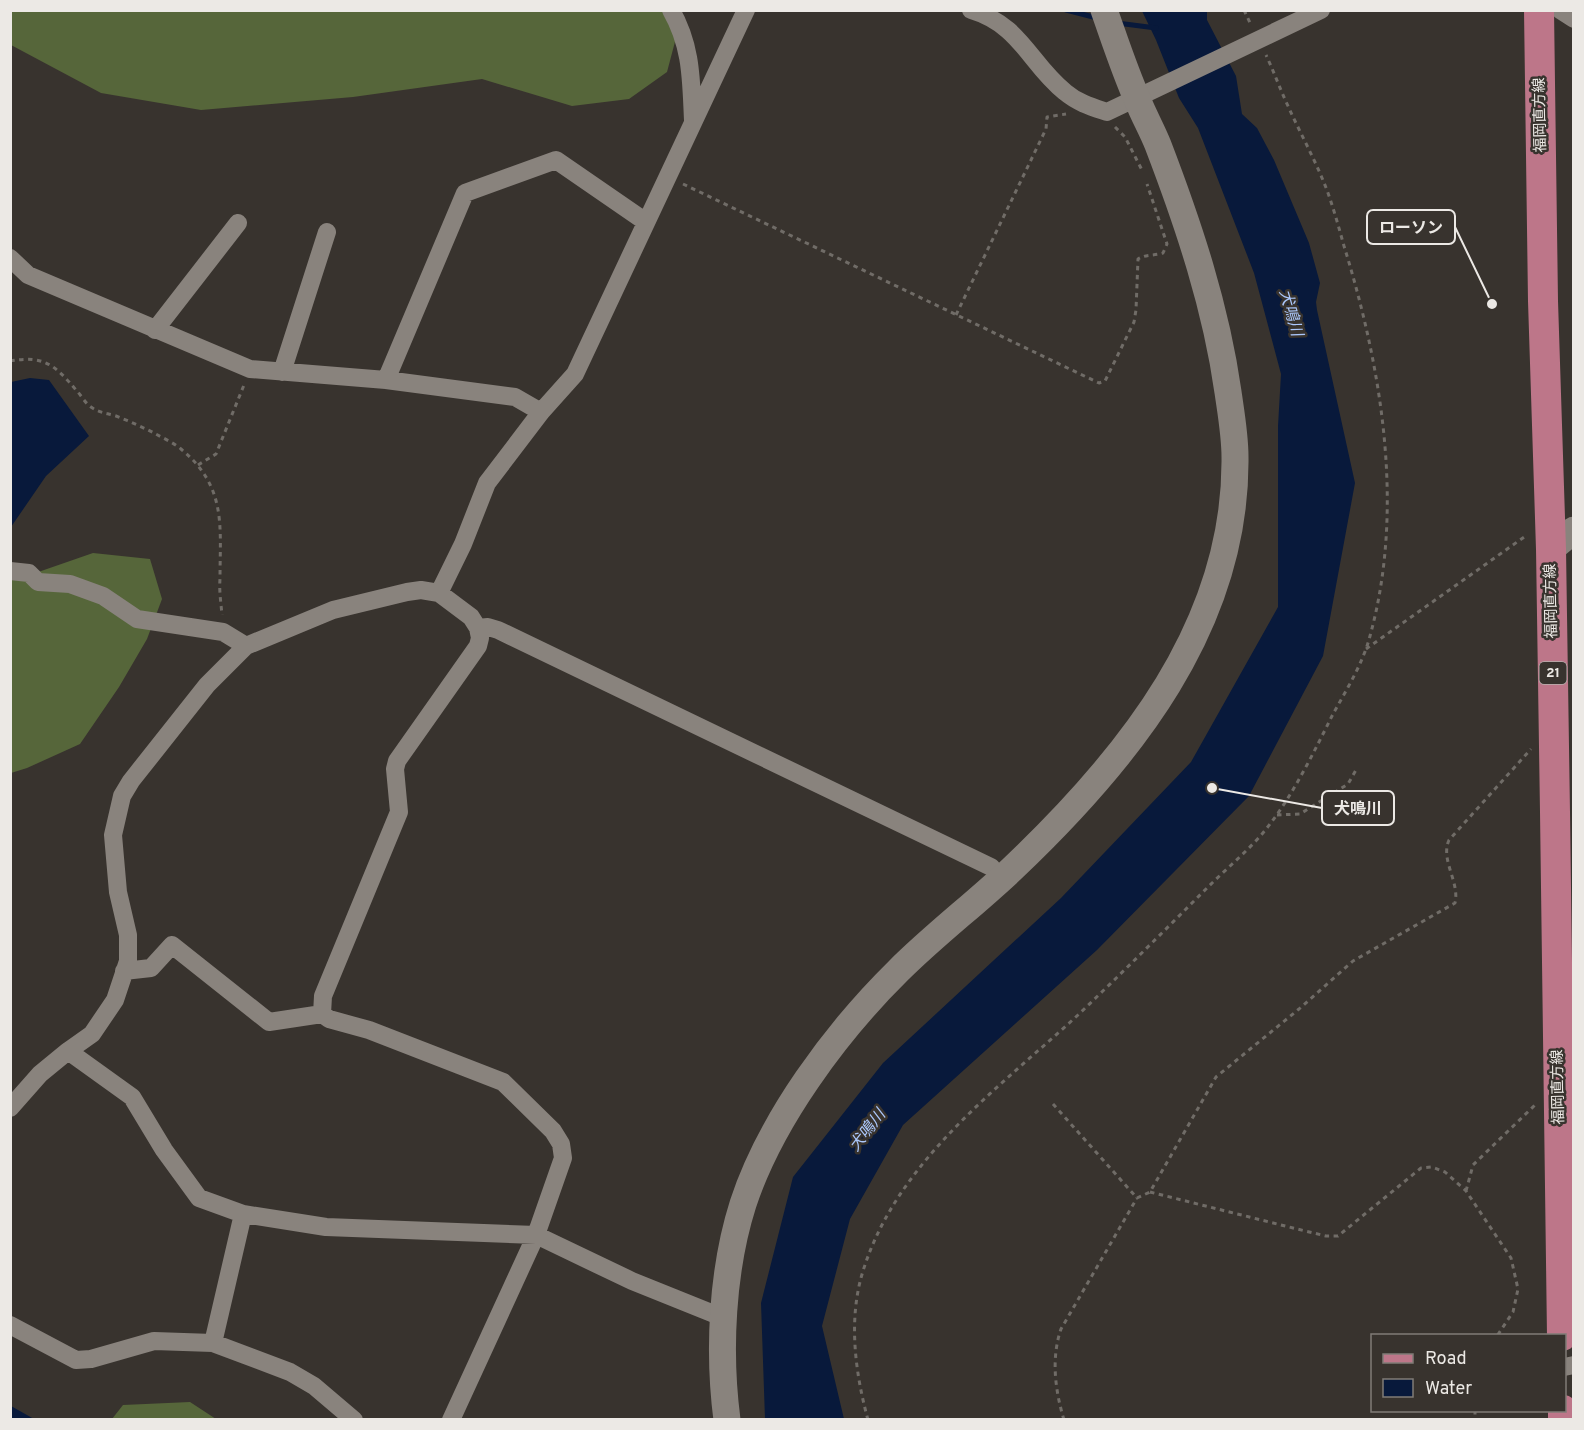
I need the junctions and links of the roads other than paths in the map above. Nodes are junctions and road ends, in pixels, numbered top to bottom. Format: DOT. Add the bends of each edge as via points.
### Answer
graph roads {
  1 [pos="671,10"];
  2 [pos="746,10"];
  3 [pos="971,10"];
  4 [pos="1104,10"];
  5 [pos="1322,10"];
  6 [pos="1539,10"];
  7 [pos="1560,10"];
  8 [pos="1574,20"];
  9 [pos="1137,99"];
  10 [pos="693,125"];
  11 [pos="646,222"];
  12 [pos="238,224"];
  13 [pos="327,232"];
  14 [pos="10,258"];
  15 [pos="155,330"];
  16 [pos="282,372"];
  17 [pos="386,380"];
  18 [pos="541,412"];
  19 [pos="1558,534"];
  20 [pos="10,571"];
  21 [pos="439,593"];
  22 [pos="478,628"];
  23 [pos="246,646"];
  24 [pos="1001,879"];
  25 [pos="124,971"];
  26 [pos="322,1014"];
  27 [pos="68,1051"];
  28 [pos="10,1108"];
  29 [pos="243,1214"];
  30 [pos="536,1235"];
  31 [pos="724,1318"];
  32 [pos="10,1325"];
  33 [pos="1562,1334"];
  34 [pos="213,1343"];
  35 [pos="354,1419"];
  36 [pos="451,1419"];
  37 [pos="727,1419"];
  1 -- 10 [label="street" via="680,25 692,70"];
  2 -- 10 [label="street"];
  3 -- 9 [label="street" via="1011,32 1048,76 1083,104 1107,112"];
  4 -- 9 [label="street"];
  5 -- 9 [label="street"];
  6 -- 19 [label="main road, 福岡直方線 / 21" via="1543,301"];
  7 -- 8 [label="street"];
  9 -- 24 [label="street" via="1192,237 1223,355 1235,457 1226,550 1203,619 1143,723 1081,800"];
  10 -- 11 [label="street"];
  11 -- 17 [label="street" via="556,160 465,193"];
  11 -- 18 [label="street" via="575,374"];
  12 -- 15 [label="street"];
  13 -- 16 [label="street"];
  14 -- 15 [label="street" via="28,275"];
  15 -- 16 [label="street" via="250,369"];
  16 -- 17 [label="street"];
  17 -- 18 [label="street" via="515,397"];
  18 -- 21 [label="street" via="487,483"];
  19 -- 33 [label="main road, 福岡直方線 / 21" via="1554,732"];
  20 -- 23 [label="street" via="29,573 38,582 70,584 103,596 137,618 223,632"];
  21 -- 22 [label="street" via="471,617"];
  21 -- 23 [label="street" via="414,591 333,610"];
  22 -- 24 [label="street" via="498,630 991,867"];
  22 -- 26 [label="street" via="478,646 397,761 399,812 323,996"];
  23 -- 25 [label="street" via="207,685 122,796 113,835 118,892 128,935"];
  24 -- 31 [label="street" via="897,971 811,1074 766,1150 743,1203 727,1278"];
  25 -- 26 [label="street" via="151,968 172,945 269,1022"];
  25 -- 27 [label="street" via="114,1000 92,1034"];
  26 -- 30 [label="street" via="503,1082 553,1131 563,1158"];
  27 -- 28 [label="street" via="40,1074"];
  27 -- 29 [label="street" via="132,1097 199,1198"];
  29 -- 30 [label="street" via="326,1227"];
  29 -- 34 [label="street"];
  30 -- 31 [label="street" via="632,1281"];
  30 -- 36 [label="street"];
  31 -- 37 [label="street"];
  32 -- 34 [label="street" via="76,1359 91,1359 154,1341"];
  34 -- 35 [label="street" via="290,1372"];
}
